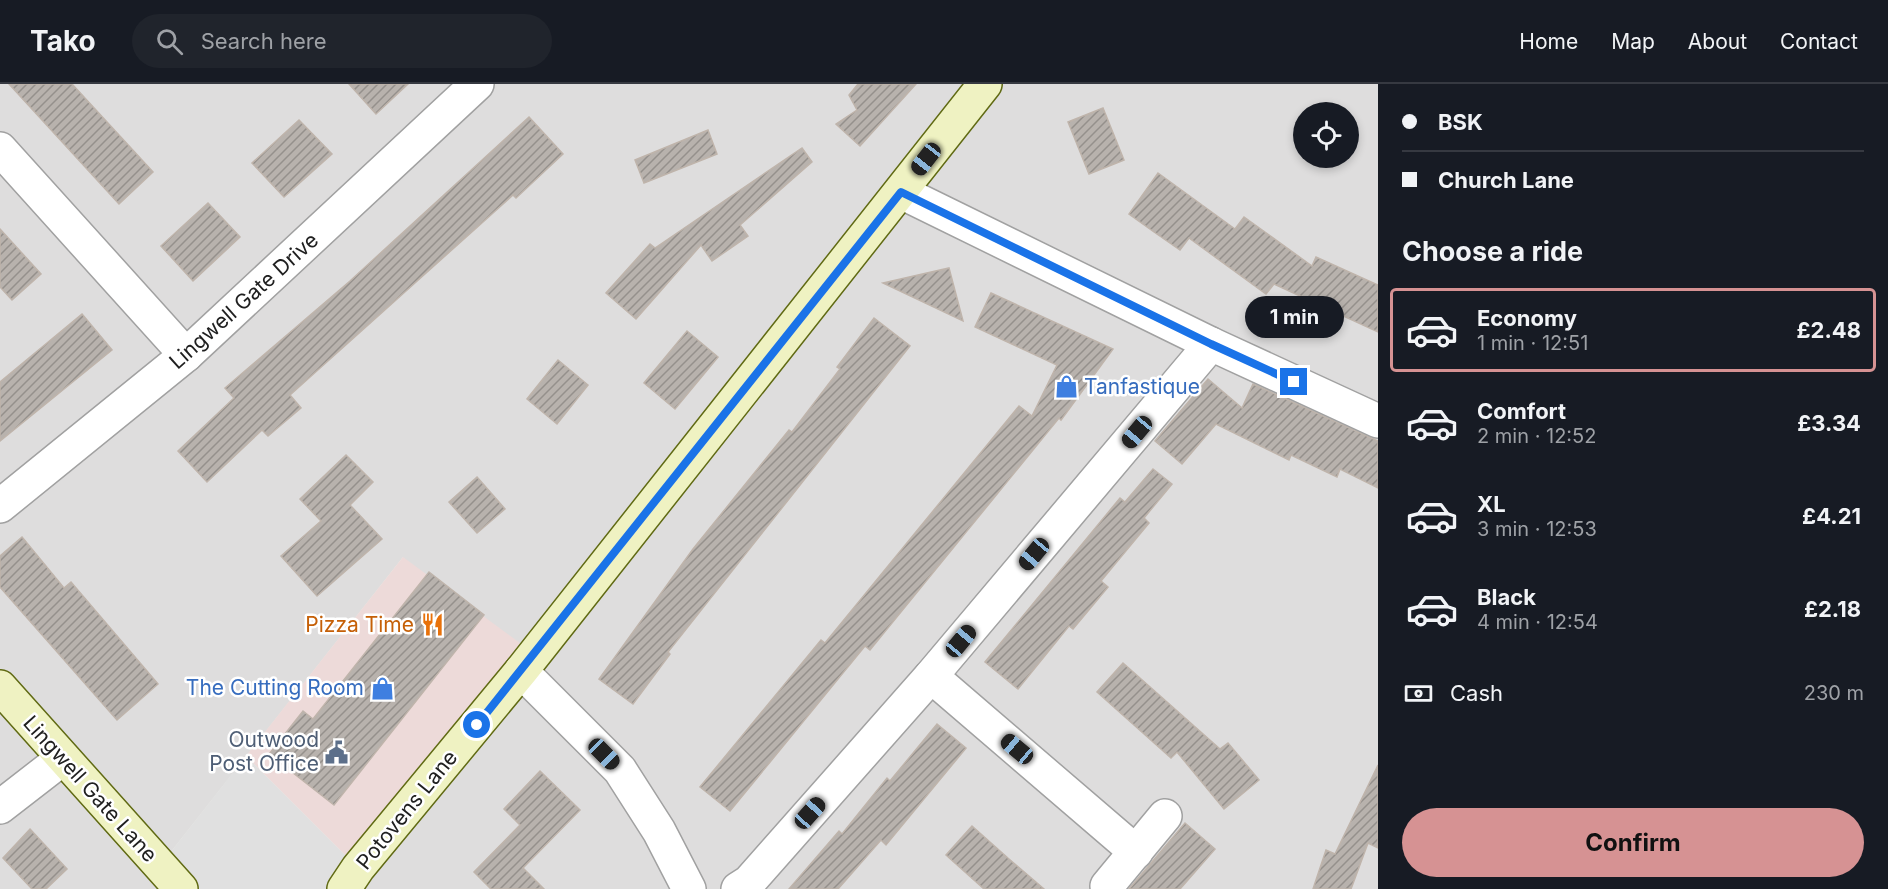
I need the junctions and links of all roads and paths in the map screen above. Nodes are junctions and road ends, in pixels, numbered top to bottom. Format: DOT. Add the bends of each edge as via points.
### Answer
graph roads {
  1 [pos="477,84"];
  2 [pos="985,84"];
  3 [pos="0,149"];
  4 [pos="901,192"];
  5 [pos="1211,344"];
  6 [pos="186,355"];
  7 [pos="1378,421"];
  8 [pos="0,506"];
  9 [pos="521,672"];
  10 [pos="931,676"];
  11 [pos="0,687"];
  12 [pos="63,759"];
  13 [pos="0,807"];
  14 [pos="1165,816"];
  15 [pos="1136,852"];
  16 [pos="1107,886"];
  17 [pos="177,888"];
  18 [pos="344,889"];
  19 [pos="689,889"];
  20 [pos="738,889"];
  1 -- 6 [label="street, Lingwell Gate Drive"];
  2 -- 4 [label="street, Potovens Lane"];
  3 -- 6 [label="street"];
  4 -- 5 [label="street"];
  4 -- 9 [label="street, Potovens Lane"];
  5 -- 7 [label="street"];
  5 -- 10 [label="street"];
  6 -- 8 [label="street, Lingwell Gate Drive"];
  9 -- 18 [label="street, Potovens Lane"];
  9 -- 19 [label="street" via="620,770 659,831"];
  10 -- 15 [label="street"];
  10 -- 20 [label="street" via="749,882"];
  11 -- 12 [label="street, Lingwell Gate Lane"];
  12 -- 13 [label="street"];
  12 -- 17 [label="street, Lingwell Gate Lane"];
  14 -- 15 [label="street"];
  15 -- 16 [label="street"];
}
